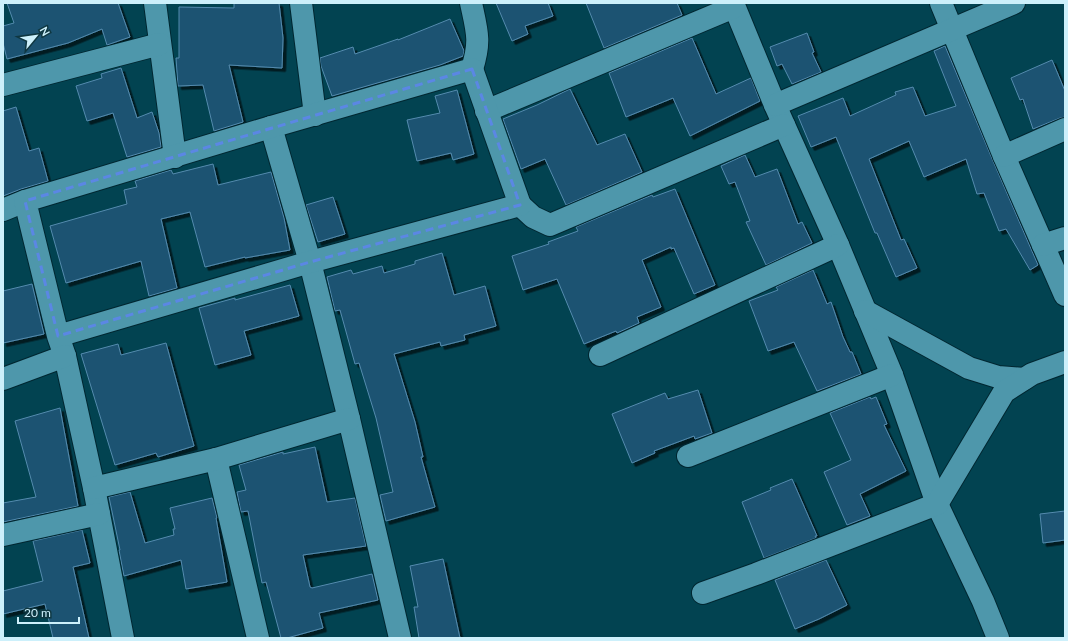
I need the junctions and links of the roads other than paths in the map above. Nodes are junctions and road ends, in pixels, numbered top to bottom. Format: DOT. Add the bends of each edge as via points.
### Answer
graph roads {
  1 [pos="155,3"];
  2 [pos="301,3"];
  3 [pos="471,3"];
  4 [pos="941,3"];
  5 [pos="1014,3"];
  6 [pos="734,5"];
  7 [pos="951,29"];
  8 [pos="160,44"];
  9 [pos="472,69"];
  10 [pos="3,85"];
  11 [pos="775,105"];
  12 [pos="486,111"];
  13 [pos="315,115"];
  14 [pos="784,125"];
  15 [pos="271,127"];
  16 [pos="1065,129"];
  17 [pos="175,156"];
  18 [pos="1004,156"];
  19 [pos="25,201"];
  20 [pos="520,205"];
  21 [pos="3,210"];
  22 [pos="1065,238"];
  23 [pos="838,245"];
  24 [pos="1043,245"];
  25 [pos="310,262"];
  26 [pos="1065,295"];
  27 [pos="865,311"];
  28 [pos="58,336"];
  29 [pos="600,355"];
  30 [pos="65,356"];
  31 [pos="1065,362"];
  32 [pos="892,375"];
  33 [pos="3,379"];
  34 [pos="1024,379"];
  35 [pos="349,419"];
  36 [pos="688,456"];
  37 [pos="216,459"];
  38 [pos="94,488"];
  39 [pos="937,504"];
  40 [pos="99,514"];
  41 [pos="3,535"];
  42 [pos="703,593"];
  43 [pos="123,638"];
  44 [pos="258,638"];
  45 [pos="400,638"];
  46 [pos="998,638"];
  1 -- 8 [label="street"];
  2 -- 13 [label="street"];
  3 -- 9 [label="street" via="478,36"];
  4 -- 7 [label="street"];
  5 -- 7 [label="street"];
  6 -- 11 [label="street"];
  6 -- 12 [label="street"];
  7 -- 11 [label="street"];
  7 -- 18 [label="street"];
  8 -- 10 [label="street"];
  8 -- 17 [label="street"];
  9 -- 12 [label="street"];
  9 -- 13 [label="street"];
  11 -- 14 [label="street"];
  12 -- 20 [label="street"];
  13 -- 15 [label="street"];
  14 -- 20 [label="street" via="550,224 533,217"];
  14 -- 23 [label="street"];
  15 -- 17 [label="street"];
  15 -- 25 [label="street"];
  16 -- 18 [label="street"];
  17 -- 19 [label="street"];
  18 -- 24 [label="street"];
  19 -- 21 [label="street"];
  19 -- 28 [label="street"];
  20 -- 25 [label="street"];
  22 -- 24 [label="street"];
  23 -- 27 [label="street"];
  23 -- 29 [label="street"];
  24 -- 26 [label="street"];
  25 -- 28 [label="street"];
  25 -- 35 [label="street"];
  27 -- 32 [label="street"];
  27 -- 34 [label="street" via="969,368 998,376"];
  28 -- 30 [label="street"];
  30 -- 33 [label="street"];
  30 -- 38 [label="street"];
  31 -- 34 [label="street"];
  32 -- 36 [label="street"];
  32 -- 39 [label="street"];
  34 -- 39 [label="street" via="1004,392"];
  35 -- 37 [label="street"];
  35 -- 45 [label="street"];
  37 -- 38 [label="street"];
  37 -- 44 [label="street"];
  38 -- 40 [label="street"];
  39 -- 42 [label="street"];
  39 -- 46 [label="street"];
  40 -- 41 [label="street"];
  40 -- 43 [label="street"];
}
